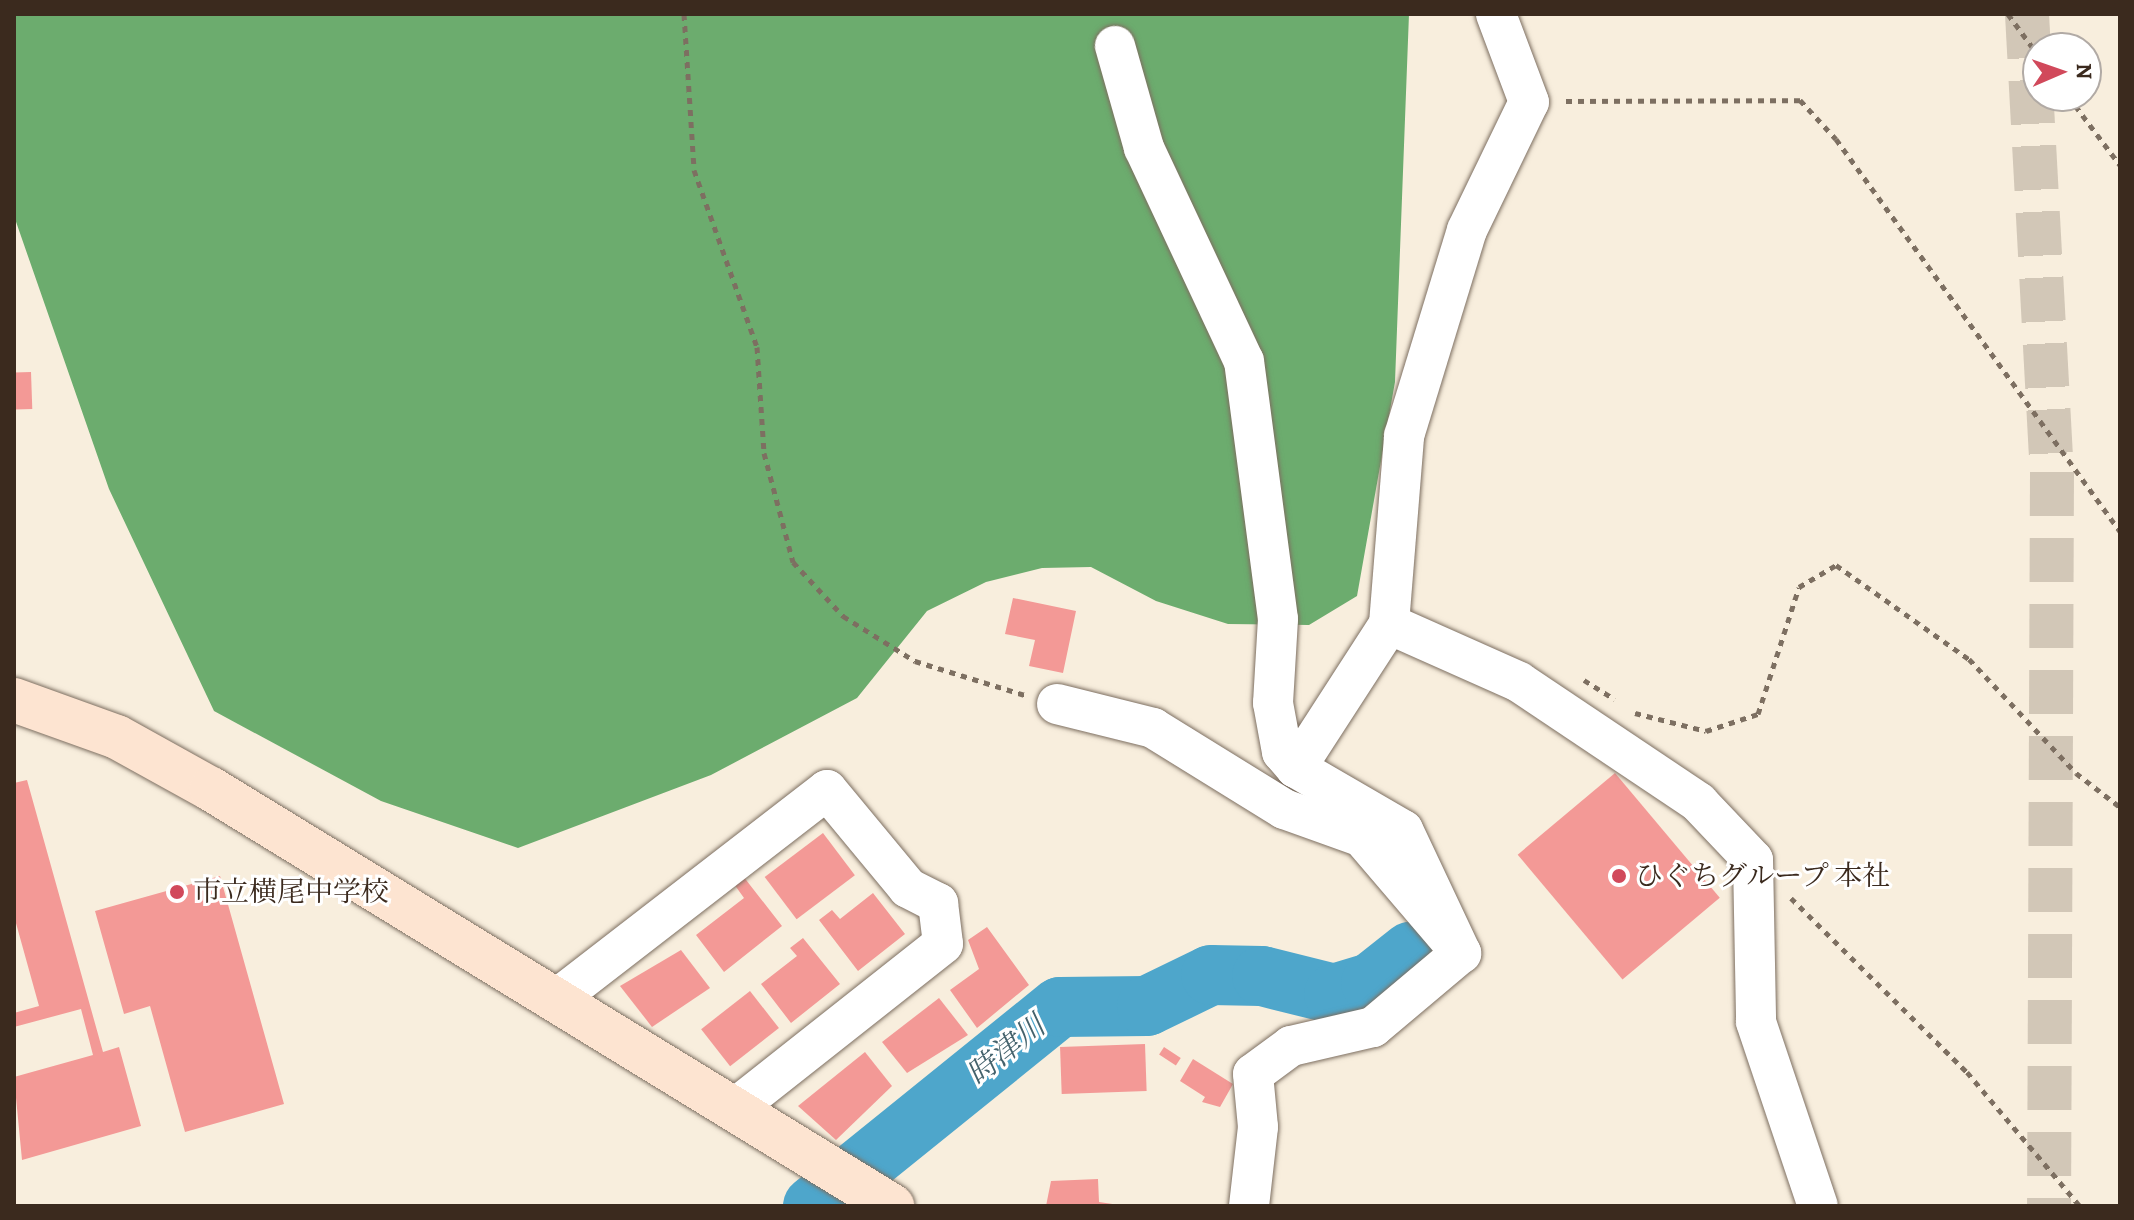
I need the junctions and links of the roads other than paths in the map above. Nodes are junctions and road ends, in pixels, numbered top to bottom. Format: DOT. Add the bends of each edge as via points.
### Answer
graph roads {
  1 [pos="1496,14"];
  2 [pos="1115,46"];
  3 [pos="1389,624"];
  4 [pos="14,700"];
  5 [pos="1057,704"];
  6 [pos="1296,768"];
  7 [pos="1461,953"];
  8 [pos="554,1001"];
  9 [pos="733,1110"];
  10 [pos="880,1201"];
  11 [pos="1249,1206"];
  12 [pos="1818,1206"];
  1 -- 3 [label="street" via="1529,102 1467,230 1404,436"];
  2 -- 6 [label="street" via="1144,148 1244,361 1278,619 1273,703 1282,752"];
  3 -- 6 [label="street"];
  3 -- 12 [label="street" via="1519,682 1698,802 1753,860 1756,1022"];
  4 -- 8 [label="street" via="117,737 211,789"];
  5 -- 7 [label="street" via="1153,728 1284,809 1362,837"];
  6 -- 7 [label="street" via="1403,830"];
  7 -- 11 [label="street" via="1373,1027 1291,1046 1253,1074 1258,1127"];
  8 -- 9 [label="street"];
  8 -- 9 [label="street" via="827,790 908,888 938,903 943,944"];
  9 -- 10 [label="street"];
}
